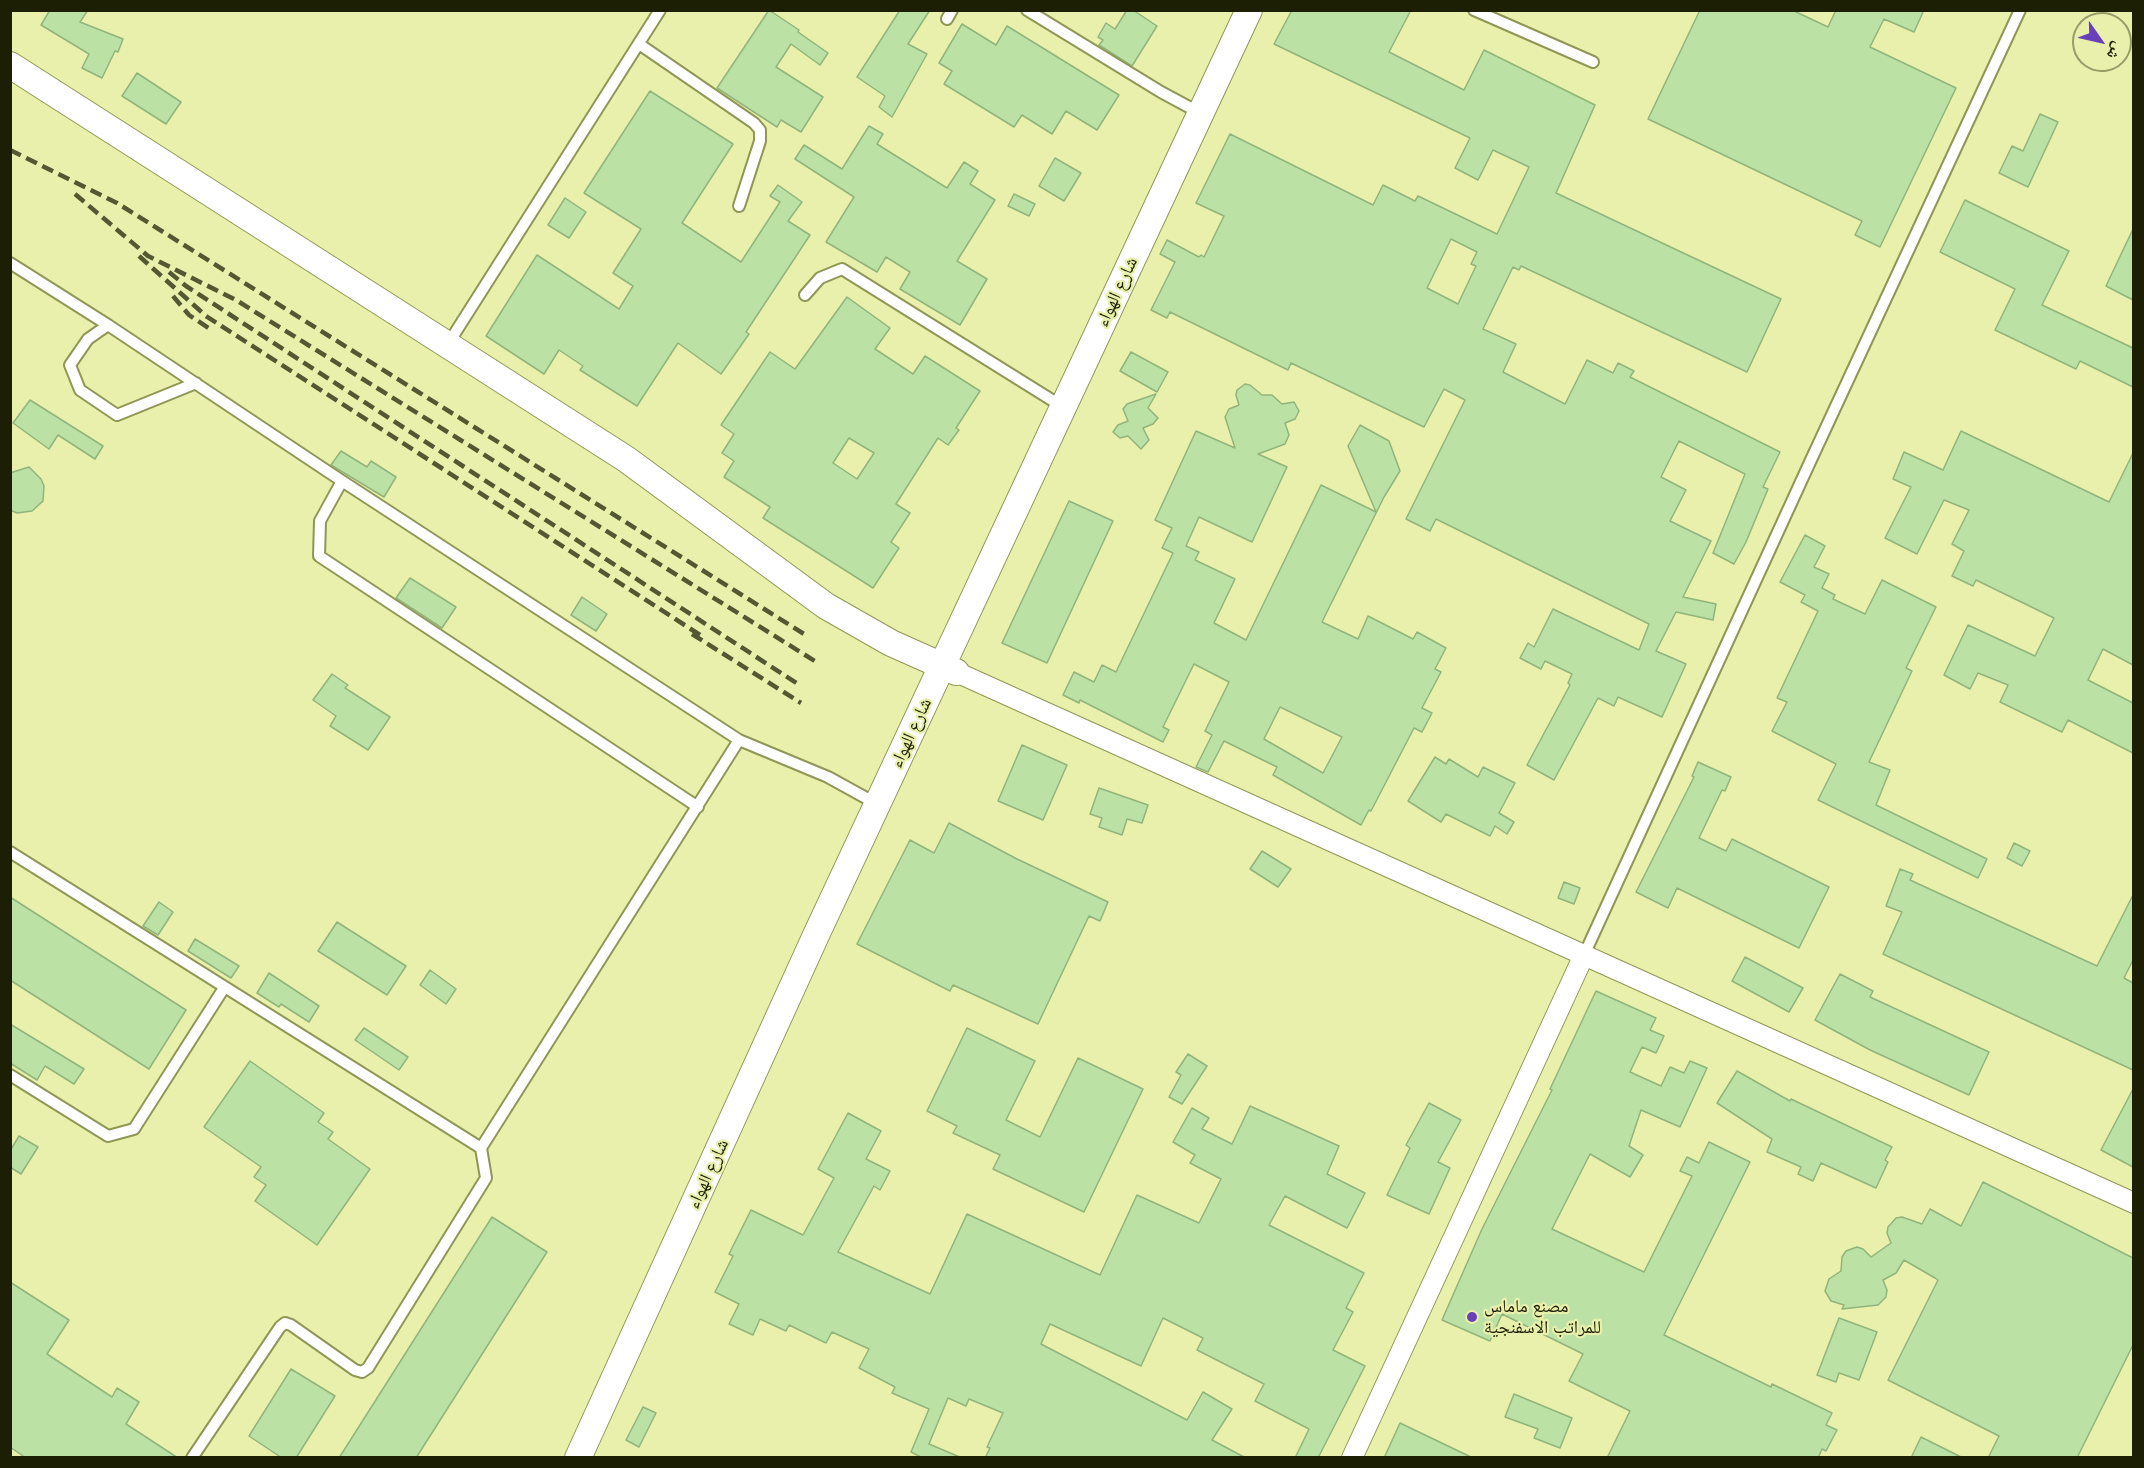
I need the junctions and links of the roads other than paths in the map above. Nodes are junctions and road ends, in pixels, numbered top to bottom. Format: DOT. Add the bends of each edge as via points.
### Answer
graph roads {
  1 [pos="660,10"];
  2 [pos="1027,10"];
  3 [pos="1249,10"];
  4 [pos="1474,10"];
  5 [pos="2020,10"];
  6 [pos="639,44"];
  7 [pos="1593,62"];
  8 [pos="10,64"];
  9 [pos="1200,113"];
  10 [pos="739,207"];
  11 [pos="10,263"];
  12 [pos="805,295"];
  13 [pos="108,325"];
  14 [pos="448,344"];
  15 [pos="196,383"];
  16 [pos="1063,407"];
  17 [pos="342,481"];
  18 [pos="950,669"];
  19 [pos="739,740"];
  20 [pos="877,804"];
  21 [pos="698,807"];
  22 [pos="10,852"];
  23 [pos="1584,955"];
  24 [pos="224,988"];
  25 [pos="10,1075"];
  26 [pos="481,1148"];
  27 [pos="2133,1203"];
  28 [pos="192,1458"];
  29 [pos="578,1458"];
  30 [pos="1352,1458"];
  1 -- 6 [label="lane"];
  2 -- 9 [label="lane"];
  3 -- 9 [label="street, شارع الهواء"];
  4 -- 7 [label="lane"];
  5 -- 23 [label="lane"];
  6 -- 10 [label="lane" via="760,130"];
  6 -- 14 [label="lane"];
  8 -- 14 [label="street"];
  9 -- 16 [label="street, شارع الهواء"];
  11 -- 13 [label="lane"];
  12 -- 16 [label="lane" via="820,278 842,269"];
  13 -- 15 [label="lane"];
  13 -- 15 [label="lane" via="88,339 70,365 80,390 117,415"];
  14 -- 18 [label="street" via="626,459 826,606 891,643"];
  15 -- 17 [label="lane"];
  16 -- 18 [label="street, شارع الهواء"];
  17 -- 19 [label="lane"];
  17 -- 21 [label="lane" via="320,521 319,556"];
  18 -- 20 [label="street, شارع الهواء"];
  18 -- 23 [label="street"];
  19 -- 20 [label="lane" via="828,777"];
  19 -- 21 [label="lane"];
  20 -- 29 [label="street, شارع الهواء"];
  21 -- 26 [label="lane"];
  22 -- 24 [label="lane"];
  23 -- 27 [label="street"];
  23 -- 30 [label="street"];
  24 -- 25 [label="lane" via="134,1129 108,1136"];
  24 -- 26 [label="lane"];
  26 -- 28 [label="lane" via="486,1178 368,1368 362,1372 355,1370 285,1323"];
}
